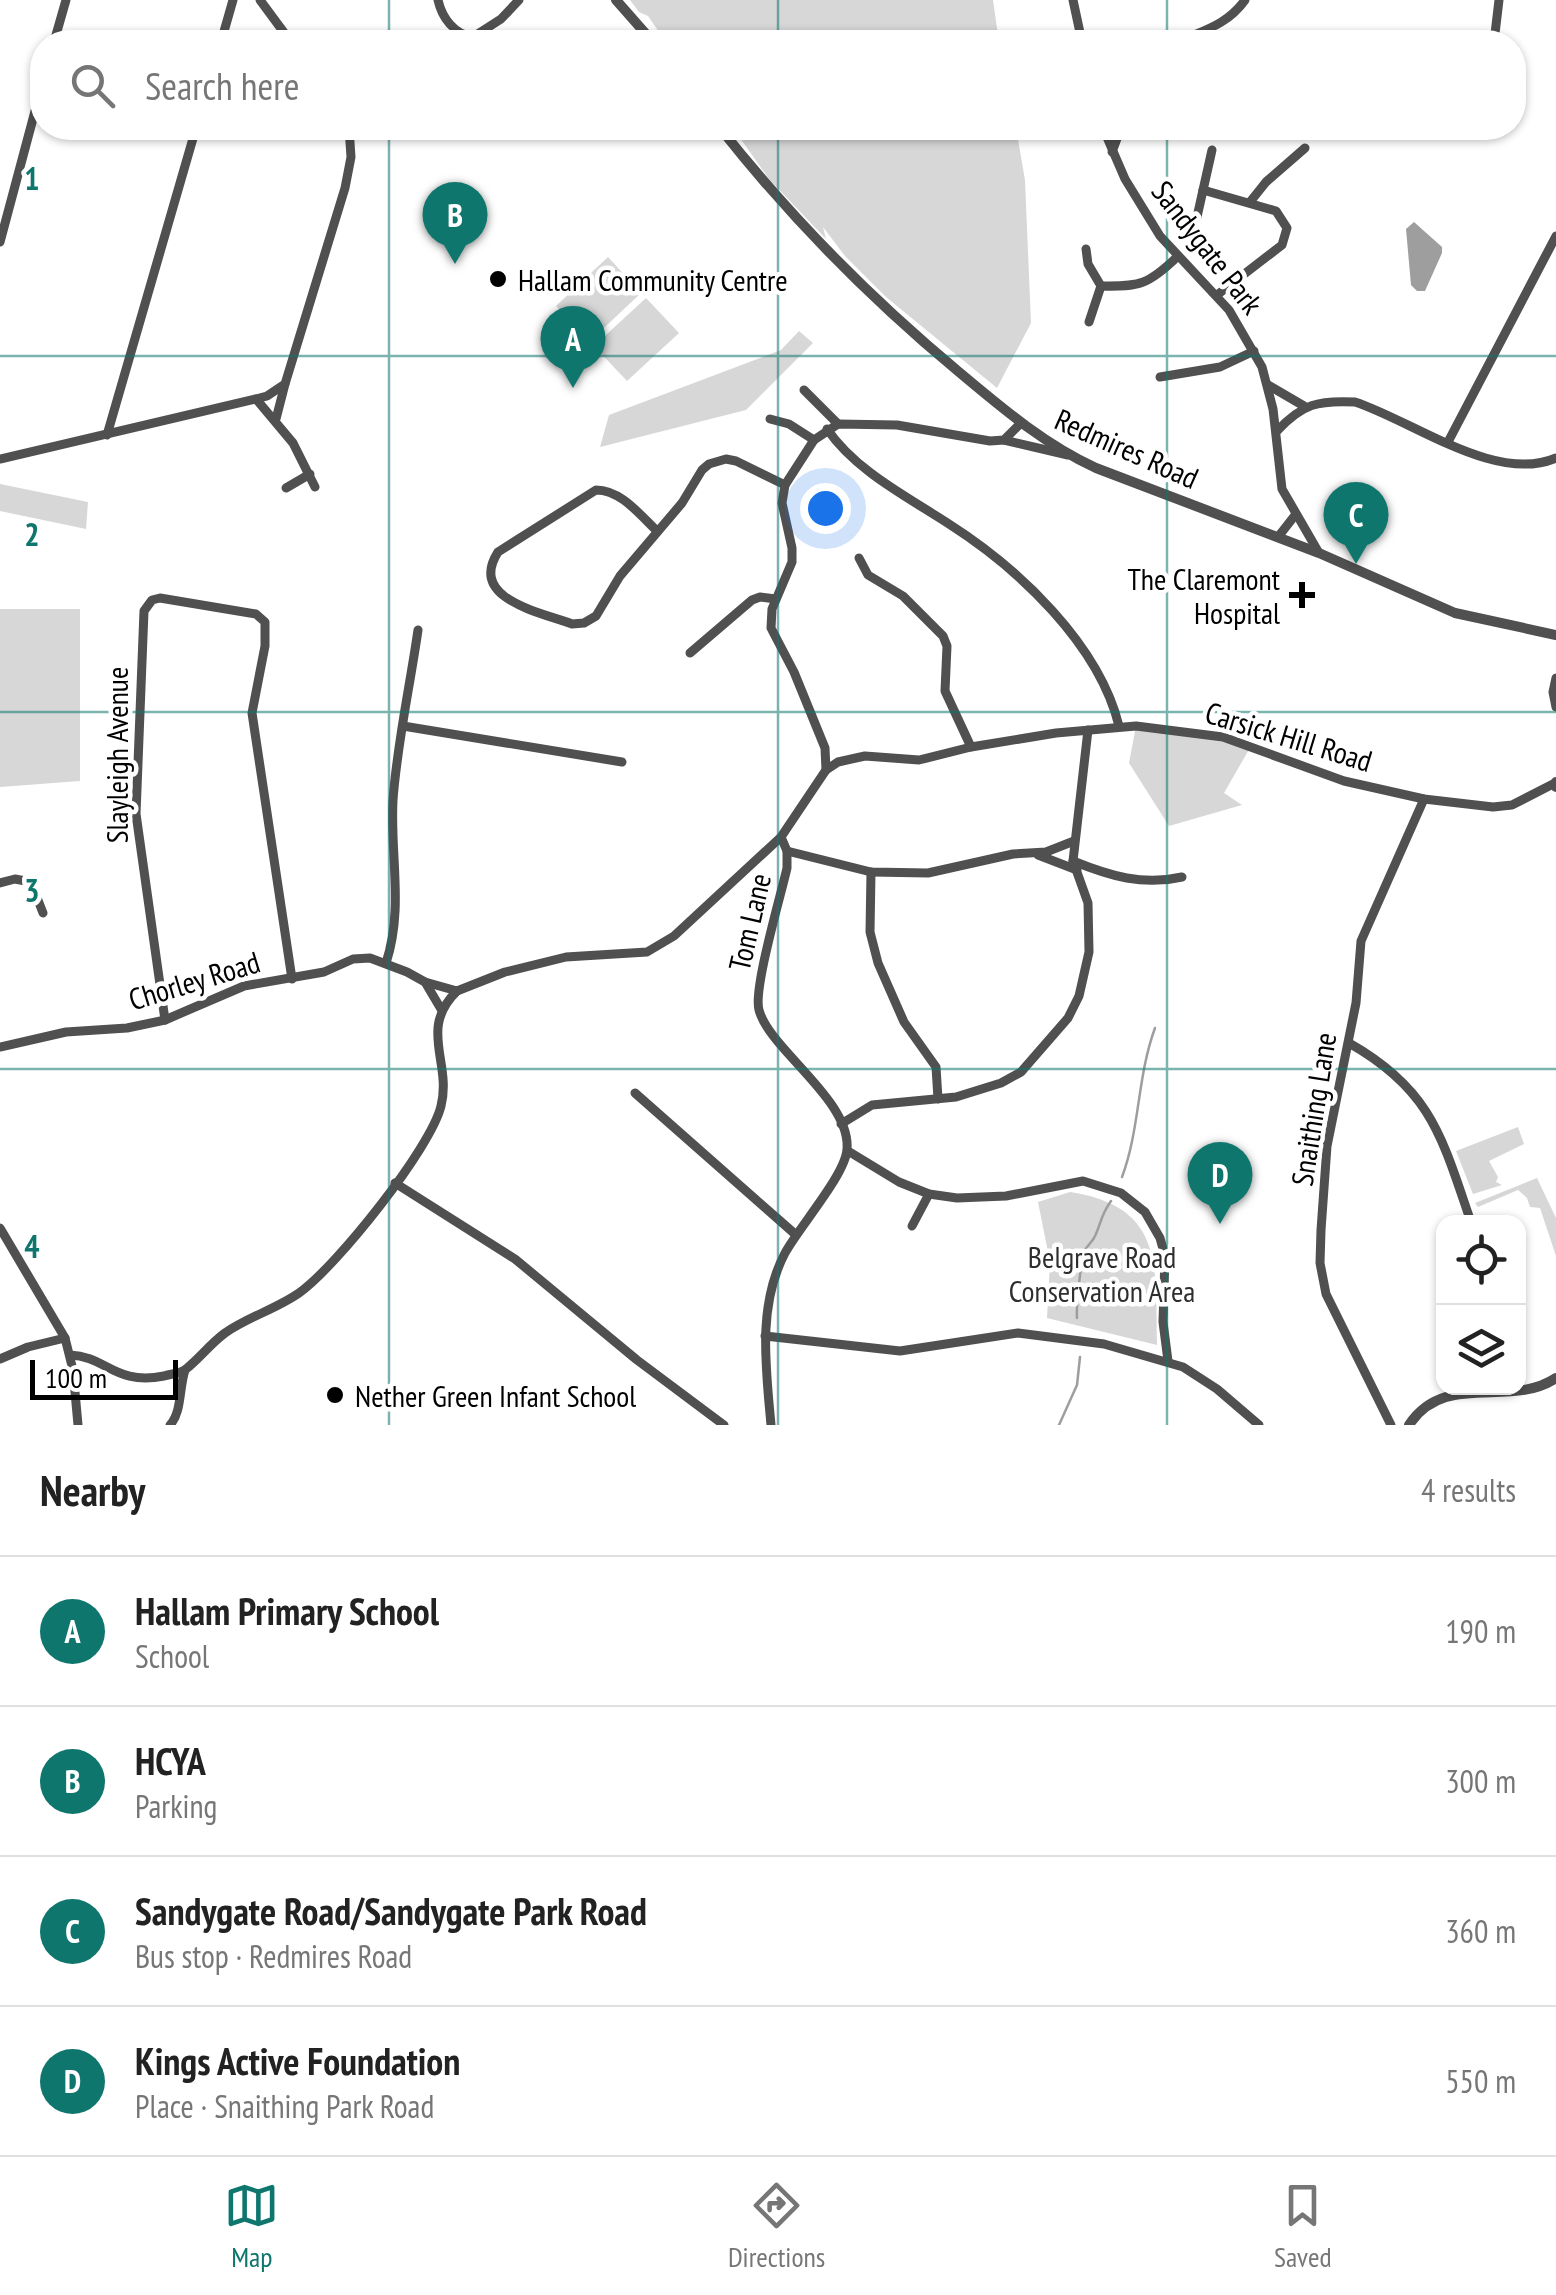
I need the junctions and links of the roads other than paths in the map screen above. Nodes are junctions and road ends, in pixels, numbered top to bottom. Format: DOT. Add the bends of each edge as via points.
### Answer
graph roads {
  1 [pos="66,0"];
  2 [pos="233,0"];
  3 [pos="260,0"];
  4 [pos="438,0"];
  5 [pos="519,0"];
  6 [pos="616,0"];
  7 [pos="1073,0"];
  8 [pos="1245,0"];
  9 [pos="1499,0"];
  10 [pos="57,30"];
  11 [pos="224,30"];
  12 [pos="282,30"];
  13 [pos="455,30"];
  14 [pos="485,30"];
  15 [pos="642,30"];
  16 [pos="1079,30"];
  17 [pos="1208,30"];
  18 [pos="1495,30"];
  19 [pos="30,130"];
  20 [pos="193,140"];
  21 [pos="350,140"];
  22 [pos="729,140"];
  23 [pos="1108,140"];
  24 [pos="1116,140"];
  25 [pos="1305,148"];
  26 [pos="1212,150"];
  27 [pos="1112,152"];
  28 [pos="1203,190"];
  29 [pos="1250,202"];
  30 [pos="1197,217"];
  31 [pos="1556,236"];
  32 [pos="0,242"];
  33 [pos="1086,249"];
  34 [pos="1177,257"];
  35 [pos="1101,286"];
  36 [pos="1217,295"];
  37 [pos="1089,322"];
  38 [pos="1254,351"];
  39 [pos="1160,378"];
  40 [pos="285,384"];
  41 [pos="1268,385"];
  42 [pos="804,390"];
  43 [pos="256,400"];
  44 [pos="1304,406"];
  45 [pos="770,419"];
  46 [pos="276,420"];
  47 [pos="1021,423"];
  48 [pos="838,424"];
  49 [pos="827,429"];
  50 [pos="1277,431"];
  51 [pos="107,435"];
  52 [pos="814,440"];
  53 [pos="1004,440"];
  54 [pos="1448,442"];
  55 [pos="1070,456"];
  56 [pos="1556,458"];
  57 [pos="0,460"];
  58 [pos="310,474"];
  59 [pos="785,485"];
  60 [pos="315,486"];
  61 [pos="286,488"];
  62 [pos="1296,514"];
  63 [pos="657,531"];
  64 [pos="1278,537"];
  65 [pos="1319,553"];
  66 [pos="859,558"];
  67 [pos="776,599"];
  68 [pos="418,630"];
  69 [pos="1556,635"];
  70 [pos="690,653"];
  71 [pos="1556,678"];
  72 [pos="1556,707"];
  73 [pos="404,726"];
  74 [pos="1119,726"];
  75 [pos="1088,730"];
  76 [pos="971,747"];
  77 [pos="622,762"];
  78 [pos="826,770"];
  79 [pos="1556,784"];
  80 [pos="1424,798"];
  81 [pos="781,837"];
  82 [pos="1074,841"];
  83 [pos="787,851"];
  84 [pos="1034,852"];
  85 [pos="1075,866"];
  86 [pos="871,872"];
  87 [pos="1182,876"];
  88 [pos="0,883"];
  89 [pos="43,912"];
  90 [pos="386,963"];
  91 [pos="292,979"];
  92 [pos="425,982"];
  93 [pos="457,991"];
  94 [pos="441,1009"];
  95 [pos="165,1020"];
  96 [pos="1349,1043"];
  97 [pos="0,1047"];
  98 [pos="634,1093"];
  99 [pos="938,1100"];
  100 [pos="842,1124"];
  101 [pos="848,1152"];
  102 [pos="395,1183"];
  103 [pos="929,1194"];
  104 [pos="1467,1215"];
  105 [pos="912,1226"];
  106 [pos="0,1228"];
  107 [pos="795,1234"];
  108 [pos="765,1336"];
  109 [pos="65,1338"];
  110 [pos="70,1355"];
  111 [pos="0,1359"];
  112 [pos="1168,1361"];
  113 [pos="186,1370"];
  114 [pos="1556,1378"];
  115 [pos="1526,1390"];
  116 [pos="1453,1395"];
  117 [pos="78,1425"];
  118 [pos="170,1425"];
  119 [pos="724,1425"];
  120 [pos="770,1425"];
  121 [pos="1259,1425"];
  122 [pos="1391,1425"];
  123 [pos="1409,1425"];
  1 -- 10 [label="street"];
  2 -- 11 [label="street"];
  3 -- 12 [label="street"];
  4 -- 13 [label="street"];
  5 -- 14 [label="street"];
  6 -- 15 [label="street"];
  7 -- 16 [label="street"];
  8 -- 17 [label="street"];
  9 -- 18 [label="street"];
  19 -- 32 [label="street"];
  20 -- 51 [label="street"];
  21 -- 40 [label="street" via="345,188"];
  22 -- 47 [label="street, Redmires Road" via="822,248"];
  23 -- 27 [label="street, Sandygate Park"];
  24 -- 27 [label="street"];
  25 -- 29 [label="street"];
  26 -- 28 [label="street"];
  27 -- 34 [label="street, Sandygate Park"];
  28 -- 29 [label="street"];
  28 -- 30 [label="street"];
  29 -- 36 [label="street" via="1282,216 1285,240"];
  31 -- 54 [label="street"];
  33 -- 35 [label="street"];
  34 -- 35 [label="street" via="1151,281"];
  34 -- 36 [label="street, Sandygate Park"];
  35 -- 37 [label="street"];
  36 -- 38 [label="street, Sandygate Park"];
  38 -- 39 [label="street" via="1220,368"];
  38 -- 41 [label="street, Sandygate Park"];
  40 -- 43 [label="street"];
  40 -- 46 [label="street"];
  41 -- 44 [label="street"];
  41 -- 50 [label="street, Sandygate Park"];
  42 -- 48 [label="street"];
  43 -- 46 [label="street"];
  43 -- 51 [label="street"];
  44 -- 50 [label="street"];
  44 -- 54 [label="street" via="1355,402"];
  45 -- 52 [label="street"];
  46 -- 58 [label="street"];
  47 -- 53 [label="street"];
  47 -- 55 [label="street, Redmires Road"];
  48 -- 49 [label="street"];
  48 -- 53 [label="street"];
  49 -- 52 [label="street"];
  49 -- 74 [label="street" via="870,472 972,540 1036,597 1100,674"];
  50 -- 62 [label="street, Sandygate Park" via="1278,475"];
  51 -- 57 [label="street"];
  52 -- 59 [label="street"];
  53 -- 55 [label="street"];
  54 -- 56 [label="street" via="1504,463"];
  55 -- 64 [label="street, Redmires Road"];
  58 -- 60 [label="street"];
  58 -- 61 [label="street"];
  59 -- 63 [label="street" via="736,461 718,461 702,470"];
  59 -- 67 [label="street" via="792,562"];
  62 -- 64 [label="street"];
  62 -- 65 [label="street, Sandygate Park"];
  63 -- 63 [label="street" via="596,616 584,623 502,596 492,582 498,552 596,490 623,499"];
  64 -- 65 [label="street, Redmires Road"];
  65 -- 69 [label="street, Redmires Road" via="1455,613"];
  66 -- 76 [label="street" via="868,576 902,596 943,636 945,691"];
  67 -- 70 [label="street" via="752,600"];
  67 -- 78 [label="street" via="772,634 825,748"];
  68 -- 73 [label="street"];
  71 -- 72 [label="street"];
  73 -- 77 [label="street"];
  73 -- 90 [label="street" via="393,798 396,929"];
  74 -- 75 [label="street, Carsick Hill Road"];
  74 -- 80 [label="street, Carsick Hill Road" via="1223,737 1344,781"];
  75 -- 76 [label="street, Carsick Hill Road"];
  75 -- 82 [label="street"];
  76 -- 78 [label="street, Carsick Hill Road" via="919,760 865,756"];
  78 -- 81 [label="street, Tom Lane"];
  79 -- 80 [label="street, Carsick Hill Road" via="1493,808"];
  80 -- 96 [label="street, Snaithing Lane" via="1361,941"];
  81 -- 83 [label="street, Tom Lane"];
  81 -- 93 [label="street" via="660,946 633,955 546,961"];
  82 -- 84 [label="street"];
  82 -- 85 [label="street"];
  83 -- 86 [label="street"];
  83 -- 100 [label="street, Tom Lane" via="759,1012"];
  84 -- 85 [label="street"];
  84 -- 86 [label="street" via="928,873"];
  85 -- 87 [label="street" via="1130,880"];
  85 -- 99 [label="street" via="1088,904 1089,952 1068,1018 1022,1072"];
  86 -- 99 [label="street" via="870,932 878,963 904,1022 936,1067"];
  88 -- 89 [label="street" via="30,882"];
  90 -- 91 [label="street, Chorley Road" via="352,960"];
  90 -- 92 [label="street, Chorley Road"];
  91 -- 95 [label="street, Chorley Road" via="244,986"];
  91 -- 95 [label="street, Slayleigh Avenue" via="252,713 267,628 256,614 152,600 144,610 136,814"];
  92 -- 93 [label="street, Chorley Road"];
  92 -- 94 [label="street"];
  93 -- 94 [label="street"];
  94 -- 102 [label="street" via="436,1036 442,1104"];
  95 -- 97 [label="street, Chorley Road"];
  96 -- 104 [label="street" via="1397,1076 1432,1118"];
  96 -- 122 [label="street, Snaithing Lane" via="1327,1146 1322,1284"];
  98 -- 107 [label="street"];
  99 -- 100 [label="street" via="872,1105"];
  100 -- 101 [label="street, Tom Lane"];
  101 -- 103 [label="street"];
  101 -- 107 [label="street"];
  102 -- 113 [label="street" via="302,1291 224,1334"];
  102 -- 119 [label="street" via="515,1259"];
  103 -- 105 [label="street"];
  103 -- 112 [label="street" via="983,1199 1083,1180 1133,1201 1154,1225 1165,1256"];
  106 -- 109 [label="street"];
  107 -- 108 [label="street" via="776,1275"];
  108 -- 112 [label="street" via="900,1351 1039,1334"];
  108 -- 120 [label="street"];
  109 -- 110 [label="street"];
  109 -- 111 [label="street"];
  110 -- 113 [label="street" via="140,1379"];
  110 -- 117 [label="street"];
  112 -- 121 [label="street"];
  113 -- 118 [label="street"];
  114 -- 115 [label="street"];
  116 -- 123 [label="street" via="1423,1408"];
}
